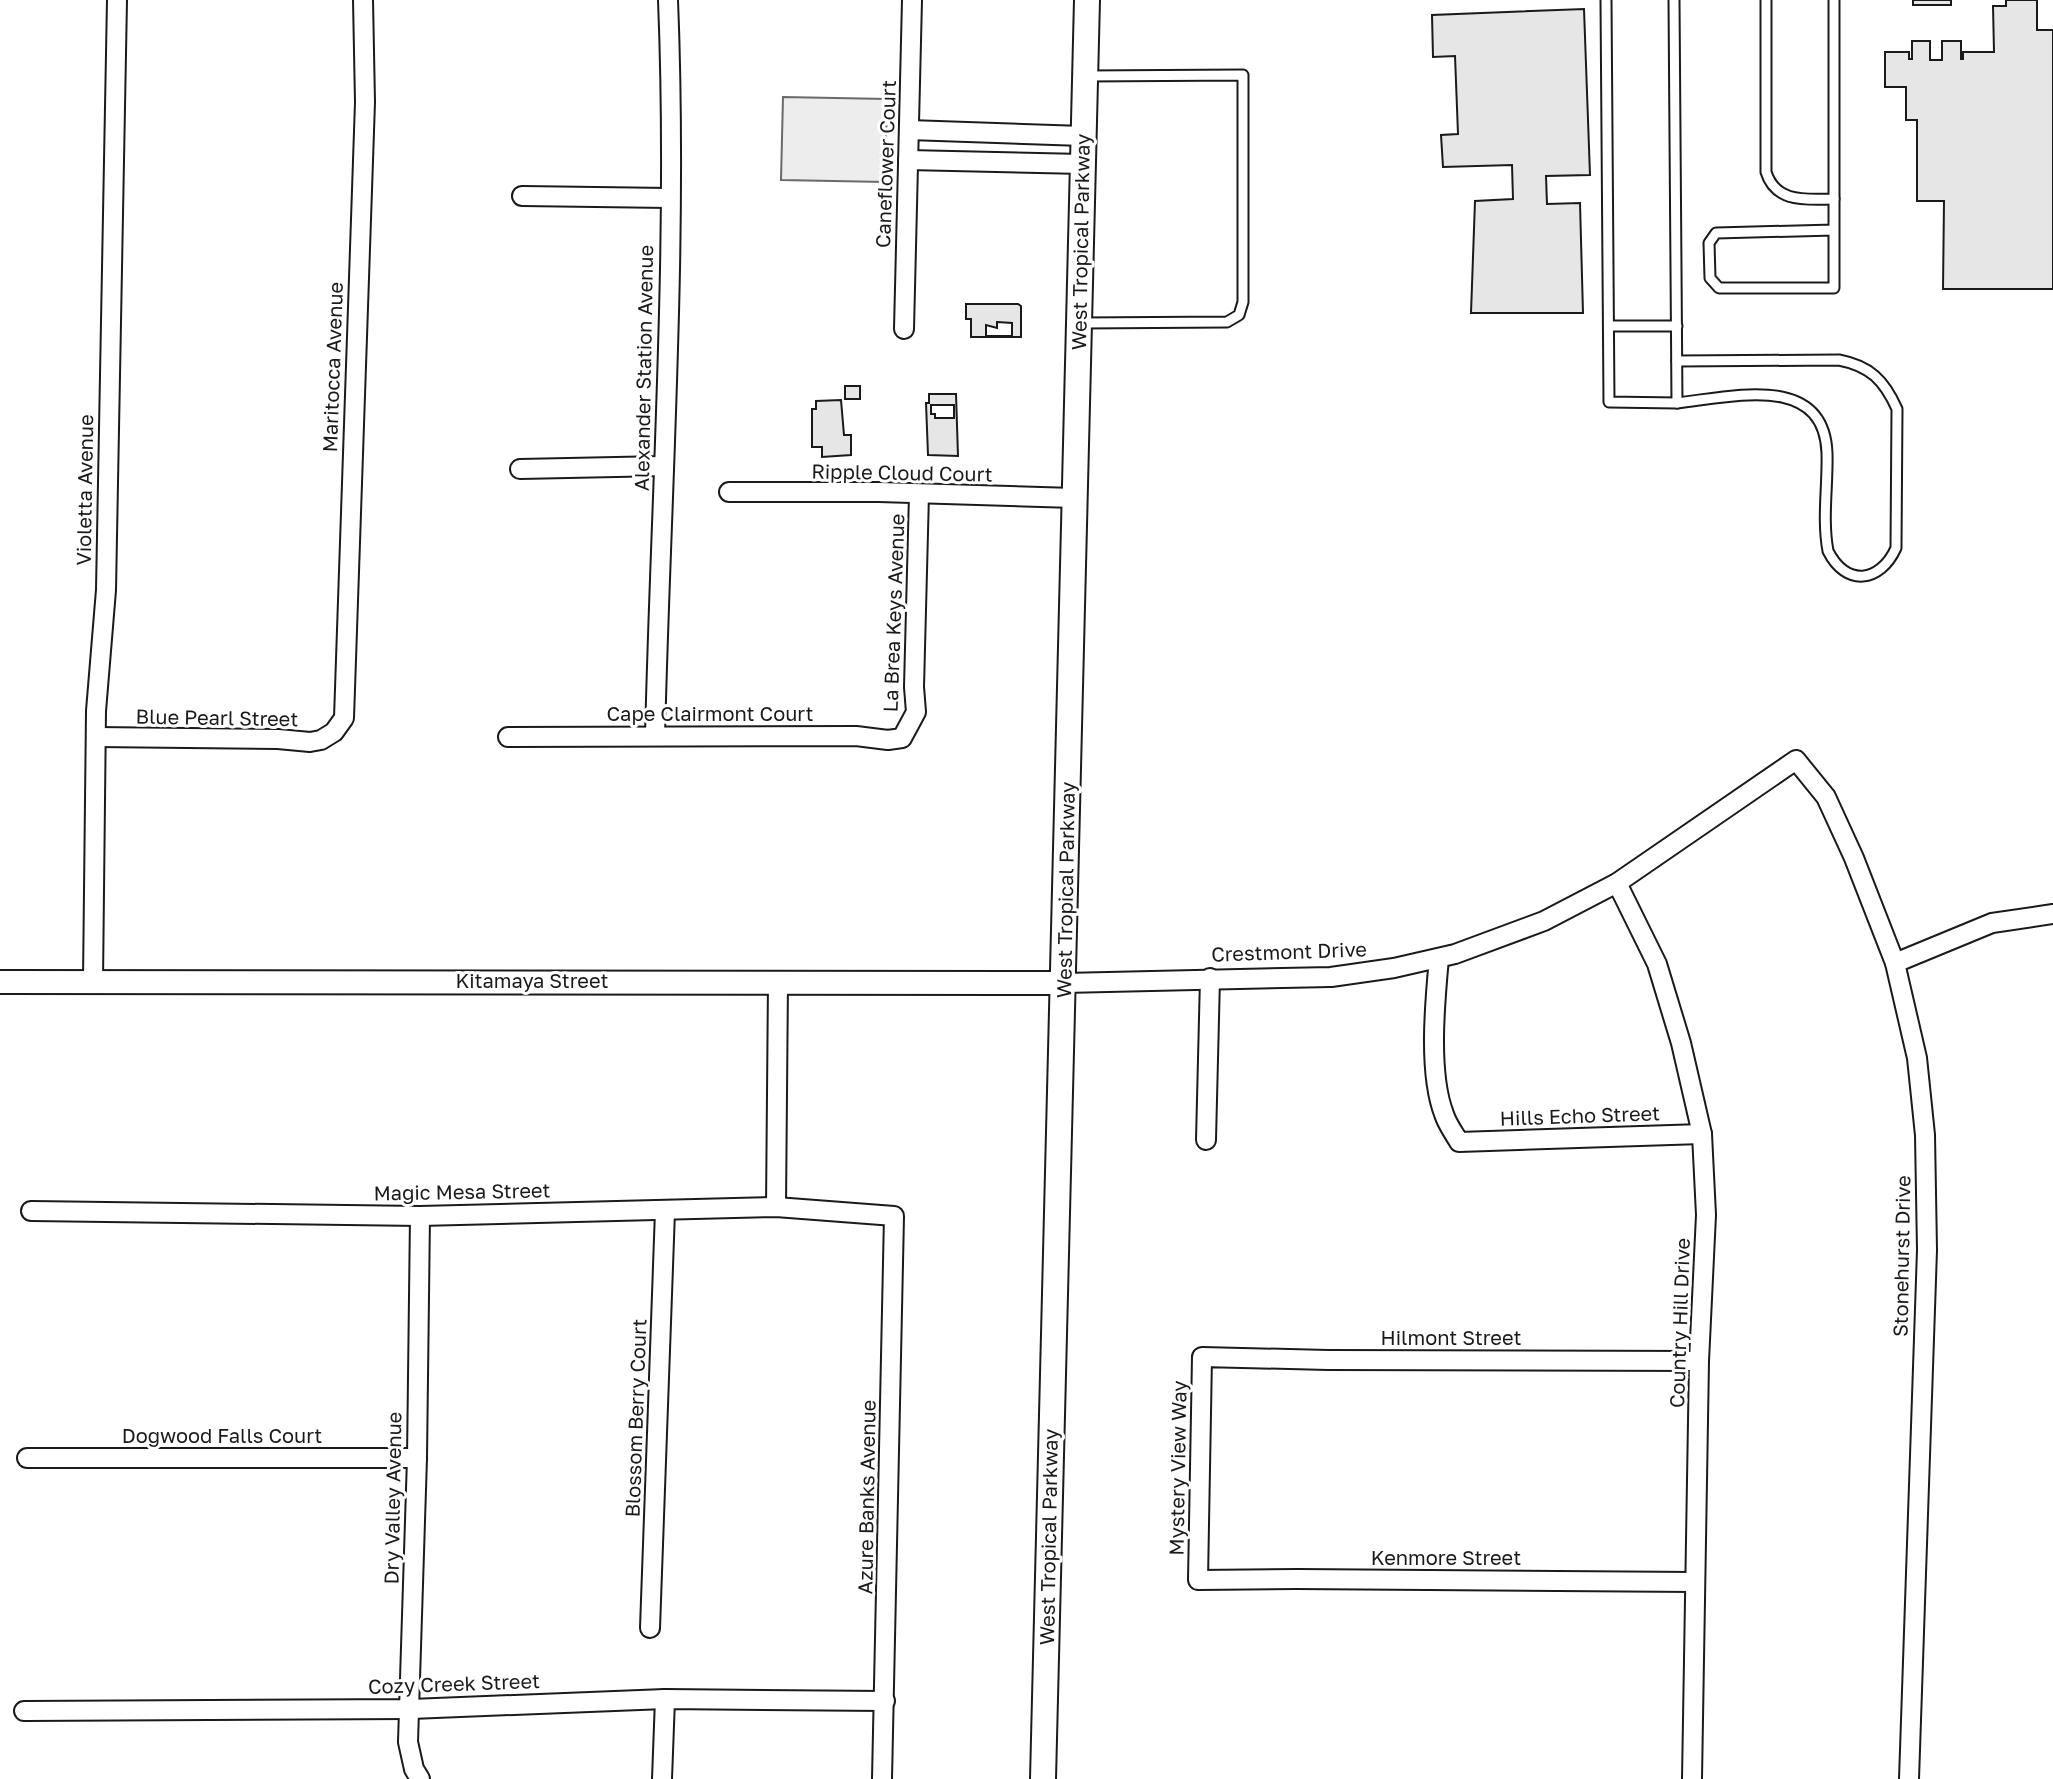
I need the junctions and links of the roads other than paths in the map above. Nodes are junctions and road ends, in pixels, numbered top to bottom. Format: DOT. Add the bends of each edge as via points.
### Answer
graph roads {
  1 [pos="117,0"];
  2 [pos="363,0"];
  3 [pos="668,0"];
  4 [pos="912,0"];
  5 [pos="1087,0"];
  6 [pos="1606,0"];
  7 [pos="1674,0"];
  8 [pos="1766,0"];
  9 [pos="1834,0"];
  10 [pos="1085,76"];
  11 [pos="909,130"];
  12 [pos="1083,136"];
  13 [pos="908,160"];
  14 [pos="1083,164"];
  15 [pos="522,196"];
  16 [pos="669,198"];
  17 [pos="1834,199"];
  18 [pos="1834,230"];
  19 [pos="1079,323"];
  20 [pos="1609,326"];
  21 [pos="1677,326"];
  22 [pos="904,329"];
  23 [pos="1677,361"];
  24 [pos="1677,403"];
  25 [pos="664,466"];
  26 [pos="520,469"];
  27 [pos="729,492"];
  28 [pos="919,494"];
  29 [pos="1074,498"];
  30 [pos="907,731"];
  31 [pos="334,732"];
  32 [pos="655,736"];
  33 [pos="96,737"];
  34 [pos="508,737"];
  35 [pos="1796,760"];
  36 [pos="1617,883"];
  37 [pos="2053,914"];
  38 [pos="1439,958"];
  39 [pos="1895,963"];
  40 [pos="1210,978"];
  41 [pos="93,981"];
  42 [pos="778,981"];
  43 [pos="0,982"];
  44 [pos="1064,983"];
  45 [pos="1702,1134"];
  46 [pos="1206,1140"];
  47 [pos="776,1207"];
  48 [pos="31,1211"];
  49 [pos="665,1211"];
  50 [pos="420,1216"];
  51 [pos="894,1216"];
  52 [pos="1202,1357"];
  53 [pos="1699,1361"];
  54 [pos="27,1458"];
  55 [pos="417,1458"];
  56 [pos="1198,1580"];
  57 [pos="1694,1582"];
  58 [pos="650,1628"];
  59 [pos="665,1699"];
  60 [pos="885,1701"];
  61 [pos="411,1709"];
  62 [pos="24,1711"];
  63 [pos="420,1779"];
  64 [pos="662,1779"];
  65 [pos="882,1779"];
  66 [pos="1043,1779"];
  67 [pos="1692,1779"];
  68 [pos="1909,1779"];
  1 -- 33 [label="street, Violetta Avenue" via="106,590"];
  2 -- 31 [label="street, Maritocca Avenue" via="365,102 346,709"];
  3 -- 16 [label="street, Alexander Station Avenue"];
  4 -- 11 [label="street, Caneflower Court"];
  5 -- 10 [label="main road, West Tropical Parkway"];
  6 -- 20 [label="lane"];
  7 -- 21 [label="lane"];
  8 -- 17 [label="lane" via="1769,182 1789,198"];
  9 -- 17 [label="lane"];
  10 -- 12 [label="main road, West Tropical Parkway"];
  10 -- 19 [label="lane" via="1243,75 1243,302 1239,315 1227,322"];
  11 -- 12 [label="street"];
  11 -- 13 [label="street, Caneflower Court"];
  12 -- 14 [label="main road, West Tropical Parkway"];
  13 -- 14 [label="street"];
  13 -- 22 [label="street, Caneflower Court"];
  14 -- 19 [label="main road, West Tropical Parkway"];
  15 -- 16 [label="street"];
  16 -- 25 [label="street, Alexander Station Avenue"];
  17 -- 18 [label="lane"];
  18 -- 18 [label="lane" via="1834,288 1719,288 1710,278 1709,243 1716,233"];
  19 -- 29 [label="main road, West Tropical Parkway"];
  20 -- 21 [label="lane"];
  20 -- 24 [label="lane" via="1609,402"];
  21 -- 23 [label="lane"];
  23 -- 24 [label="lane"];
  23 -- 24 [label="lane" via="1839,360 1871,371 1897,409 1896,548 1885,567 1876,574 1853,576 1828,551 1825,433 1811,409 1781,397"];
  25 -- 26 [label="street"];
  25 -- 32 [label="street, Alexander Station Avenue"];
  27 -- 28 [label="street, Ripple Cloud Court"];
  28 -- 29 [label="street, Ripple Cloud Court"];
  28 -- 30 [label="street, La Brea Keys Avenue" via="916,712"];
  29 -- 44 [label="main road, West Tropical Parkway"];
  30 -- 32 [label="street, Cape Clairmont Court" via="902,738 888,740"];
  31 -- 33 [label="street, Blue Pearl Street" via="310,742"];
  32 -- 34 [label="street, Cape Clairmont Court"];
  33 -- 41 [label="street, Violetta Avenue"];
  35 -- 36 [label="street, Crestmont Drive"];
  35 -- 39 [label="street, Stonehurst Drive" via="1826,797"];
  36 -- 38 [label="street, Crestmont Drive" via="1544,921"];
  36 -- 45 [label="street, Country Hill Drive" via="1657,964"];
  37 -- 39 [label="street" via="1992,923"];
  38 -- 40 [label="street, Crestmont Drive" via="1331,977"];
  38 -- 45 [label="street, Hills Echo Street" via="1438,1082 1443,1113 1459,1142"];
  39 -- 68 [label="street, Stonehurst Drive" via="1917,1058 1927,1250"];
  40 -- 44 [label="street, Crestmont Drive"];
  40 -- 46 [label="street"];
  41 -- 42 [label="street, Kitamaya Street"];
  41 -- 43 [label="street, Kitamaya Street"];
  42 -- 44 [label="street, Kitamaya Street"];
  42 -- 47 [label="street"];
  44 -- 66 [label="main road, West Tropical Parkway"];
  45 -- 53 [label="street, Country Hill Drive" via="1706,1215"];
  47 -- 49 [label="street, Magic Mesa Street"];
  47 -- 51 [label="street, Magic Mesa Street"];
  48 -- 50 [label="street, Magic Mesa Street"];
  49 -- 50 [label="street, Magic Mesa Street"];
  49 -- 58 [label="street, Blossom Berry Court"];
  50 -- 55 [label="street, Dry Valley Avenue"];
  51 -- 60 [label="street, Azure Banks Avenue"];
  52 -- 53 [label="street, Hilmont Street"];
  52 -- 56 [label="street, Mystery View Way"];
  53 -- 57 [label="street, Country Hill Drive"];
  54 -- 55 [label="street, Dogwood Falls Court"];
  55 -- 61 [label="street, Dry Valley Avenue"];
  56 -- 57 [label="street, Kenmore Street"];
  57 -- 67 [label="street, Country Hill Drive"];
  59 -- 60 [label="street, Cozy Creek Street"];
  59 -- 61 [label="street, Cozy Creek Street"];
  59 -- 64 [label="street"];
  60 -- 65 [label="street, Azure Banks Avenue"];
  61 -- 62 [label="street, Cozy Creek Street"];
  61 -- 63 [label="street, Dry Valley Avenue" via="408,1742"];
}
